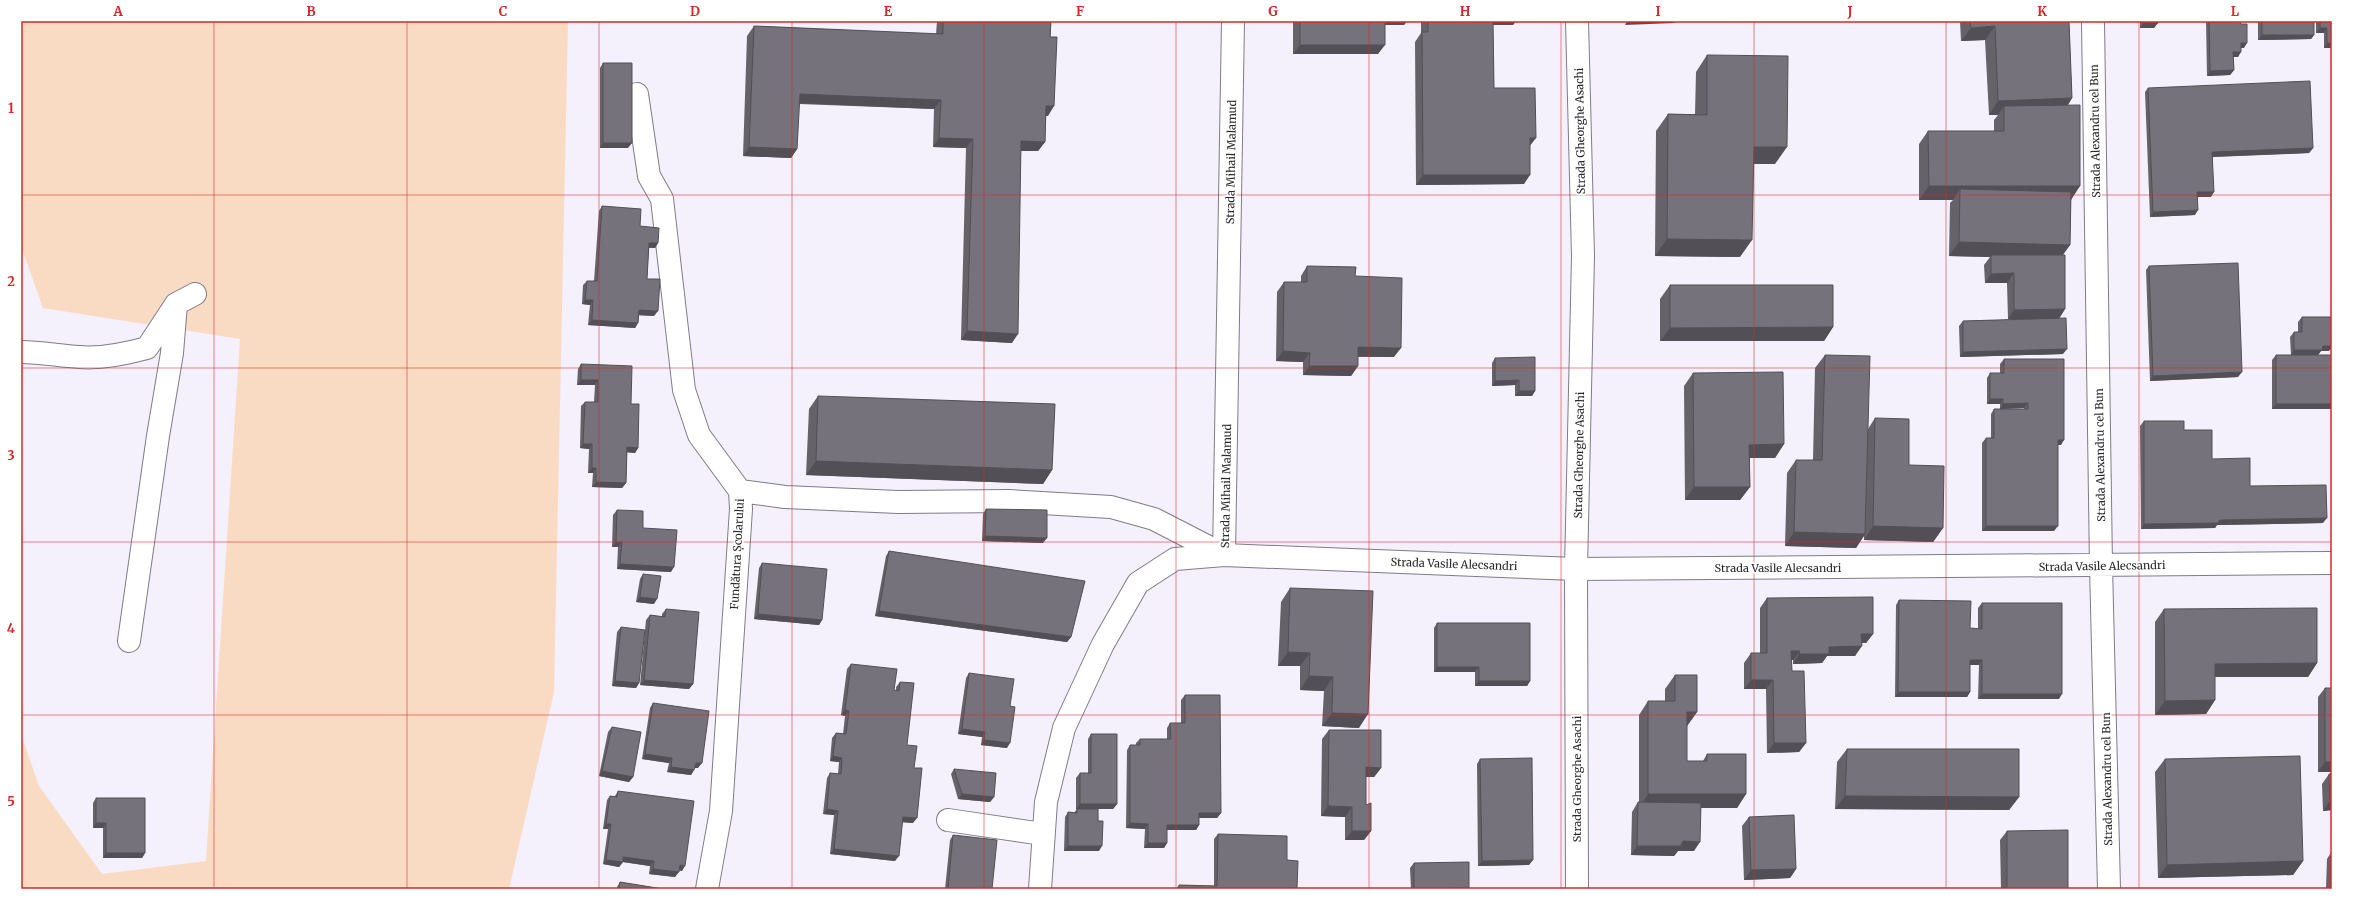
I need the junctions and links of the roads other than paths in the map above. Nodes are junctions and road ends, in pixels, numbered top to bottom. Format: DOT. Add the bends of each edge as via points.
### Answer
graph roads {
  1 [pos="1233,21"];
  2 [pos="1578,21"];
  3 [pos="2093,21"];
  4 [pos="637,94"];
  5 [pos="195,294"];
  6 [pos="176,304"];
  7 [pos="21,352"];
  8 [pos="740,491"];
  9 [pos="1224,555"];
  10 [pos="2332,563"];
  11 [pos="2101,566"];
  12 [pos="1576,570"];
  13 [pos="129,641"];
  14 [pos="948,820"];
  15 [pos="1043,834"];
  16 [pos="707,889"];
  17 [pos="1040,889"];
  18 [pos="1577,889"];
  19 [pos="2109,889"];
  1 -- 9 [label="street, Strada Mihail Malamud"];
  2 -- 12 [label="street, Strada Gheorghe Asachi" via="1583,256"];
  3 -- 11 [label="street, Strada Alexandru cel Bun"];
  4 -- 8 [label="street, Fundătura Școlarului" via="649,176 662,199 684,390 699,435"];
  5 -- 6 [label="street"];
  6 -- 7 [label="street" via="147,348 122,355 80,358 41,352"];
  6 -- 13 [label="street" via="172,353"];
  8 -- 9 [label="street" via="785,497 898,502 1009,501 1111,507 1154,519"];
  8 -- 16 [label="street, Fundătura Școlarului" via="741,509 721,811"];
  9 -- 12 [label="street, Strada Vasile Alecsandri"];
  9 -- 15 [label="street, Strada Mihail Malamud" via="1176,559 1138,583 1103,644 1064,728 1046,802"];
  10 -- 11 [label="street, Strada Vasile Alecsandri"];
  11 -- 12 [label="street, Strada Vasile Alecsandri"];
  11 -- 19 [label="street, Strada Alexandru cel Bun"];
  12 -- 18 [label="street, Strada Gheorghe Asachi"];
  14 -- 15 [label="street"];
  15 -- 17 [label="street, Strada Mihail Malamud"];
}
